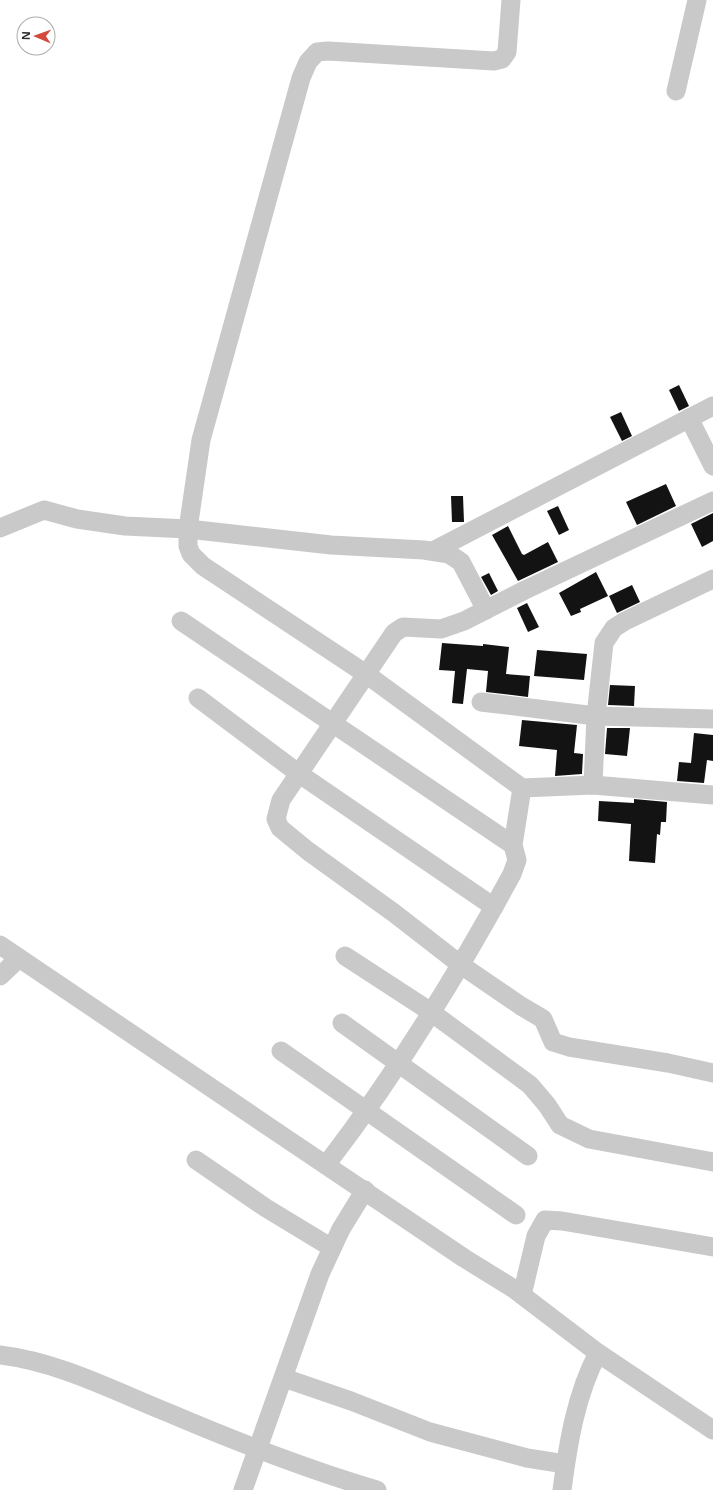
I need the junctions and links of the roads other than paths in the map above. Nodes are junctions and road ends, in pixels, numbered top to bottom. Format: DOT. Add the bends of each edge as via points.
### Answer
graph roads {
  1 [pos="510,0"];
  2 [pos="697,0"];
  3 [pos="676,90"];
  4 [pos="713,406"];
  5 [pos="689,418"];
  6 [pos="713,466"];
  7 [pos="713,501"];
  8 [pos="0,528"];
  9 [pos="188,529"];
  10 [pos="433,551"];
  11 [pos="713,579"];
  12 [pos="486,610"];
  13 [pos="181,621"];
  14 [pos="366,674"];
  15 [pos="198,698"];
  16 [pos="481,702"];
  17 [pos="596,716"];
  18 [pos="713,720"];
  19 [pos="331,723"];
  20 [pos="298,773"];
  21 [pos="593,786"];
  22 [pos="522,788"];
  23 [pos="713,795"];
  24 [pos="513,845"];
  25 [pos="494,907"];
  26 [pos="0,946"];
  27 [pos="345,956"];
  28 [pos="19,958"];
  29 [pos="461,965"];
  30 [pos="0,976"];
  31 [pos="431,1012"];
  32 [pos="342,1023"];
  33 [pos="282,1051"];
  34 [pos="399,1063"];
  35 [pos="713,1073"];
  36 [pos="368,1110"];
  37 [pos="528,1156"];
  38 [pos="196,1160"];
  39 [pos="713,1162"];
  40 [pos="326,1165"];
  41 [pos="364,1190"];
  42 [pos="516,1215"];
  43 [pos="332,1248"];
  44 [pos="713,1248"];
  45 [pos="522,1295"];
  46 [pos="598,1352"];
  47 [pos="0,1355"];
  48 [pos="284,1378"];
  49 [pos="713,1430"];
  50 [pos="259,1450"];
  51 [pos="565,1464"];
  52 [pos="243,1490"];
  53 [pos="377,1490"];
  54 [pos="562,1490"];
  1 -- 9 [label="street" via="507,52 502,59 494,61 328,51 317,52 308,62 301,78 201,440"];
  2 -- 3 [label="street"];
  4 -- 5 [label="street"];
  5 -- 6 [label="street"];
  5 -- 10 [label="street"];
  7 -- 12 [label="street"];
  8 -- 9 [label="street" via="44,510 77,519 125,526"];
  9 -- 10 [label="street" via="331,545"];
  9 -- 14 [label="street" via="188,550 199,563"];
  10 -- 12 [label="street" via="449,554 461,562"];
  11 -- 17 [label="street" via="614,628 604,643"];
  12 -- 14 [label="street" via="441,629 400,628"];
  13 -- 19 [label="street"];
  14 -- 19 [label="street"];
  14 -- 22 [label="street"];
  15 -- 20 [label="street"];
  16 -- 17 [label="street"];
  17 -- 18 [label="street"];
  17 -- 21 [label="street"];
  19 -- 20 [label="street"];
  19 -- 24 [label="street"];
  20 -- 25 [label="street"];
  20 -- 29 [label="street" via="277,811 276,818 280,828 308,852 394,913"];
  21 -- 22 [label="street"];
  21 -- 23 [label="street"];
  22 -- 24 [label="street"];
  24 -- 25 [label="street" via="517,860"];
  25 -- 29 [label="street"];
  26 -- 28 [label="street"];
  27 -- 31 [label="street"];
  28 -- 30 [label="street"];
  28 -- 40 [label="street"];
  29 -- 31 [label="street"];
  29 -- 35 [label="street" via="543,1019 553,1042"];
  31 -- 34 [label="street"];
  31 -- 39 [label="street" via="530,1085 560,1125 590,1139"];
  32 -- 34 [label="street"];
  33 -- 36 [label="street"];
  34 -- 36 [label="street"];
  34 -- 37 [label="street"];
  36 -- 40 [label="street"];
  36 -- 42 [label="street"];
  38 -- 43 [label="street" via="266,1208"];
  40 -- 41 [label="street"];
  41 -- 43 [label="street"];
  41 -- 45 [label="street"];
  43 -- 48 [label="street" via="317,1282"];
  44 -- 45 [label="street" via="544,1220 536,1236"];
  45 -- 46 [label="street"];
  46 -- 49 [label="street"];
  46 -- 51 [label="street" via="582,1388"];
  47 -- 50 [label="street" via="29,1359 83,1377"];
  48 -- 50 [label="street"];
  48 -- 51 [label="street" via="430,1432 527,1458"];
  50 -- 52 [label="street"];
  50 -- 53 [label="street"];
  51 -- 54 [label="street"];
}
